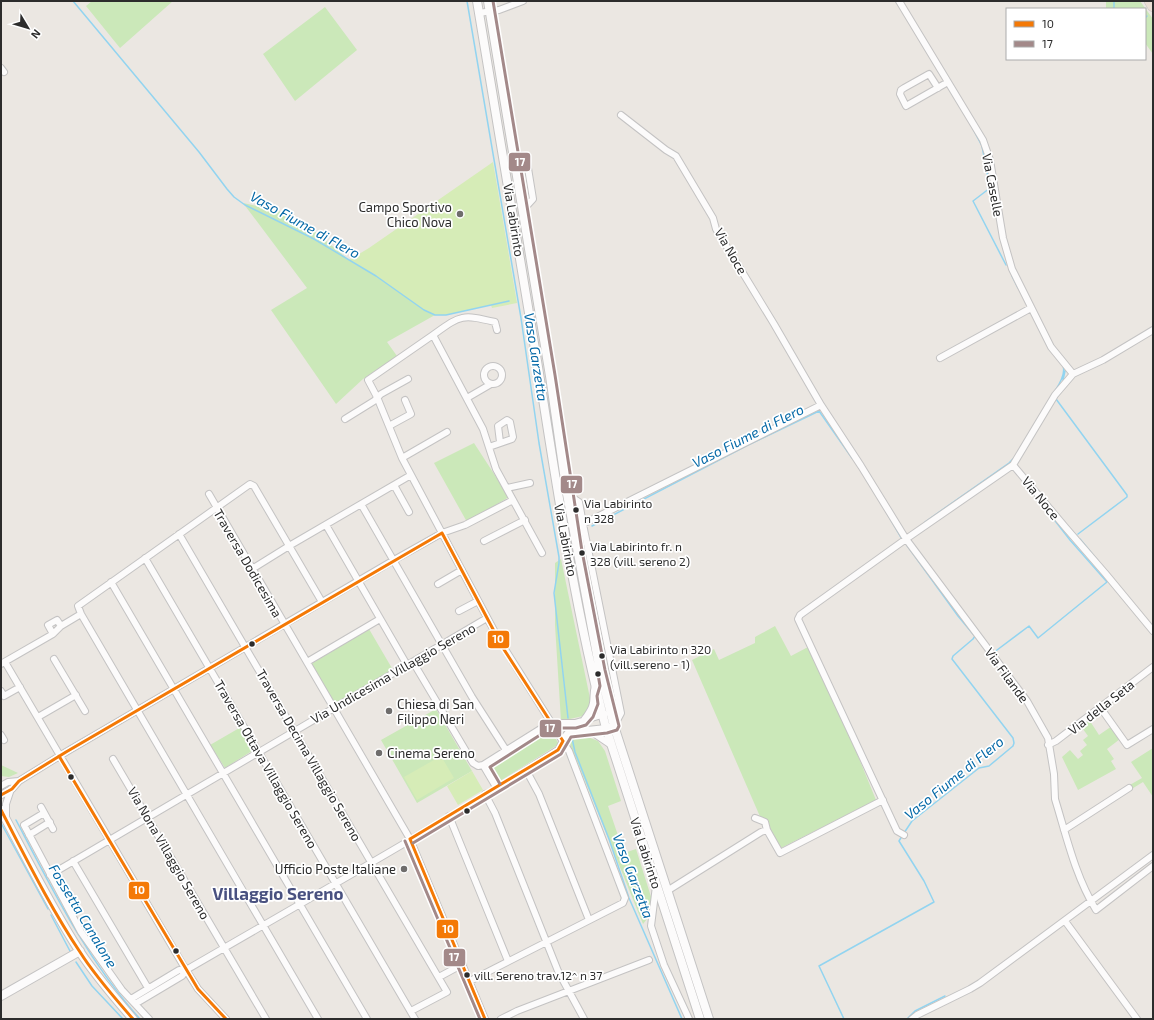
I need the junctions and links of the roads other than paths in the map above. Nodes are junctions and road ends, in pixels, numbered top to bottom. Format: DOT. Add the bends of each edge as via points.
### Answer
graph roads {
  1 [pos="477,1"];
  2 [pos="488,1"];
  3 [pos="524,1"];
  4 [pos="899,1"];
  5 [pos="1150,1"];
  6 [pos="1153,6"];
  7 [pos="490,12"];
  8 [pos="479,13"];
  9 [pos="948,82"];
  10 [pos="938,88"];
  11 [pos="504,101"];
  12 [pos="494,102"];
  13 [pos="621,115"];
  14 [pos="513,154"];
  15 [pos="522,211"];
  16 [pos="1031,308"];
  17 [pos="497,330"];
  18 [pos="1153,330"];
  19 [pos="433,335"];
  20 [pos="940,358"];
  21 [pos="1072,374"];
  22 [pos="408,379"];
  23 [pos="491,384"];
  24 [pos="378,397"];
  25 [pos="467,398"];
  26 [pos="405,400"];
  27 [pos="821,405"];
  28 [pos="346,419"];
  29 [pos="388,426"];
  30 [pos="447,432"];
  31 [pos="500,442"];
  32 [pos="488,447"];
  33 [pos="402,458"];
  34 [pos="1014,465"];
  35 [pos="411,475"];
  36 [pos="530,483"];
  37 [pos="394,485"];
  38 [pos="507,488"];
  39 [pos="209,494"];
  40 [pos="567,494"];
  41 [pos="513,500"];
  42 [pos="361,504"];
  43 [pos="216,509"];
  44 [pos="409,512"];
  45 [pos="525,520"];
  46 [pos="584,524"];
  47 [pos="326,525"];
  48 [pos="442,533"];
  49 [pos="179,534"];
  50 [pos="906,539"];
  51 [pos="484,541"];
  52 [pos="289,546"];
  53 [pos="542,553"];
  54 [pos="145,558"];
  55 [pos="394,560"];
  56 [pos="252,569"];
  57 [pos="462,570"];
  58 [pos="358,581"];
  59 [pos="111,582"];
  60 [pos="438,584"];
  61 [pos="478,601"];
  62 [pos="322,602"];
  63 [pos="459,611"];
  64 [pos="81,614"];
  65 [pos="487,618"];
  66 [pos="380,620"];
  67 [pos="284,624"];
  68 [pos="61,626"];
  69 [pos="1153,631"];
  70 [pos="53,634"];
  71 [pos="443,644"];
  72 [pos="245,647"];
  73 [pos="54,659"];
  74 [pos="307,662"];
  75 [pos="414,662"];
  76 [pos="3,663"];
  77 [pos="407,665"];
  78 [pos="1153,666"];
  79 [pos="209,668"];
  80 [pos="595,686"];
  81 [pos="20,687"];
  82 [pos="174,689"];
  83 [pos="1,691"];
  84 [pos="76,695"];
  85 [pos="1100,707"];
  86 [pos="334,708"];
  87 [pos="137,710"];
  88 [pos="85,711"];
  89 [pos="606,713"];
  90 [pos="620,715"];
  91 [pos="38,717"];
  92 [pos="583,721"];
  93 [pos="550,723"];
  94 [pos="610,727"];
  95 [pos="1153,728"];
  96 [pos="589,730"];
  97 [pos="295,731"];
  98 [pos="563,741"];
  99 [pos="611,745"];
  100 [pos="1048,745"];
  101 [pos="506,750"];
  102 [pos="259,752"];
  103 [pos="60,756"];
  104 [pos="113,759"];
  105 [pos="483,765"];
  106 [pos="526,770"];
  107 [pos="223,773"];
  108 [pos="19,780"];
  109 [pos="1,781"];
  110 [pos="8,782"];
  111 [pos="1,786"];
  112 [pos="496,787"];
  113 [pos="1129,788"];
  114 [pos="12,789"];
  115 [pos="187,794"];
  116 [pos="485,794"];
  117 [pos="1,795"];
  118 [pos="883,800"];
  119 [pos="41,807"];
  120 [pos="1,810"];
  121 [pos="44,813"];
  122 [pos="449,816"];
  123 [pos="147,817"];
  124 [pos="755,818"];
  125 [pos="6,819"];
  126 [pos="50,822"];
  127 [pos="54,829"];
  128 [pos="767,830"];
  129 [pos="1064,830"];
  130 [pos="29,835"];
  131 [pos="904,835"];
  132 [pos="410,839"];
  133 [pos="109,840"];
  134 [pos="1153,855"];
  135 [pos="73,861"];
  136 [pos="372,862"];
  137 [pos="1153,866"];
  138 [pos="50,875"];
  139 [pos="336,883"];
  140 [pos="656,886"];
  141 [pos="667,891"];
  142 [pos="1091,902"];
  143 [pos="300,904"];
  144 [pos="589,920"];
  145 [pos="1065,921"];
  146 [pos="264,925"];
  147 [pos="547,942"];
  148 [pos="224,948"];
  149 [pos="80,951"];
  150 [pos="649,960"];
  151 [pos="508,962"];
  152 [pos="463,964"];
  153 [pos="186,970"];
  154 [pos="439,977"];
  155 [pos="470,981"];
  156 [pos="148,988"];
  157 [pos="570,990"];
  158 [pos="1,996"];
  159 [pos="133,1001"];
  160 [pos="411,1011"];
  161 [pos="583,1018"];
  162 [pos="133,1019"];
  163 [pos="149,1019"];
  164 [pos="226,1019"];
  165 [pos="266,1019"];
  166 [pos="318,1019"];
  167 [pos="367,1019"];
  168 [pos="415,1019"];
  169 [pos="485,1019"];
  170 [pos="501,1019"];
  171 [pos="576,1019"];
  172 [pos="689,1019"];
  173 [pos="700,1019"];
  174 [pos="709,1019"];
  175 [pos="912,1019"];
  176 [pos="1137,1019"];
  1 -- 8 [label="street, Via Labirinto"];
  2 -- 7 [label="street, Via Labirinto"];
  3 -- 7 [label="street"];
  4 -- 9 [label="street, Via Caselle"];
  5 -- 6 [label="highway"];
  7 -- 8 [label="street"];
  7 -- 11 [label="street, Via Labirinto"];
  8 -- 12 [label="street, Via Labirinto"];
  9 -- 10 [label="street"];
  9 -- 16 [label="street, Via Caselle" via="987,148 1003,238 1012,269"];
  10 -- 10 [label="street" via="929,74 901,90 900,94 906,106"];
  11 -- 12 [label="street"];
  11 -- 14 [label="street, Via Labirinto"];
  12 -- 80 [label="street, Via Labirinto" via="557,494"];
  13 -- 27 [label="street, Via Noce" via="676,156 713,218 716,229"];
  14 -- 15 [label="street, Via Labirinto"];
  14 -- 15 [label="street, Via Labirinto" via="526,156 533,199"];
  15 -- 40 [label="street, Via Labirinto" via="549,368"];
  16 -- 20 [label="street"];
  16 -- 21 [label="street, Via Caselle" via="1051,347"];
  17 -- 19 [label="street" via="495,322 476,317 463,317"];
  18 -- 21 [label="street" via="1102,360"];
  19 -- 24 [label="street" via="368,380"];
  19 -- 25 [label="street"];
  21 -- 34 [label="street" via="1055,395"];
  22 -- 24 [label="street"];
  23 -- 25 [label="street"];
  24 -- 28 [label="street"];
  24 -- 29 [label="street"];
  25 -- 32 [label="street" via="483,429"];
  26 -- 29 [label="street" via="411,414"];
  27 -- 46 [label="street"];
  27 -- 50 [label="street, Via Noce"];
  29 -- 33 [label="street"];
  30 -- 33 [label="street"];
  31 -- 32 [label="street"];
  32 -- 38 [label="street"];
  33 -- 35 [label="street"];
  34 -- 50 [label="street, Via Noce"];
  34 -- 69 [label="street, Via Noce"];
  35 -- 37 [label="street"];
  35 -- 48 [label="street"];
  36 -- 38 [label="street"];
  37 -- 42 [label="street"];
  37 -- 44 [label="street"];
  38 -- 41 [label="street"];
  39 -- 43 [label="street, Traversa Dodicesima"];
  40 -- 46 [label="street, Via Labirinto" via="579,502"];
  40 -- 89 [label="street, Via Labirinto"];
  41 -- 45 [label="street"];
  41 -- 48 [label="street" via="465,525"];
  42 -- 47 [label="street"];
  42 -- 55 [label="street"];
  43 -- 49 [label="street"];
  43 -- 52 [label="street" via="250,484 254,486"];
  43 -- 56 [label="street, Traversa Dodicesima"];
  45 -- 51 [label="street"];
  45 -- 53 [label="street"];
  46 -- 90 [label="street, Via Labirinto"];
  47 -- 52 [label="street"];
  47 -- 58 [label="street"];
  48 -- 55 [label="street"];
  48 -- 57 [label="street"];
  49 -- 54 [label="street"];
  49 -- 72 [label="street, Traversa Decima Villaggio Sereno"];
  50 -- 100 [label="street, Via Filande" via="1022,693 1048,738"];
  50 -- 118 [label="street, Via Noce" via="798,617"];
  52 -- 56 [label="street"];
  52 -- 62 [label="street"];
  54 -- 59 [label="street"];
  54 -- 79 [label="street, Traversa Ottava Villaggio Sereno"];
  55 -- 58 [label="street"];
  55 -- 71 [label="street"];
  56 -- 67 [label="street, Traversa Dodicesima"];
  57 -- 60 [label="street"];
  57 -- 61 [label="street"];
  58 -- 62 [label="street"];
  58 -- 66 [label="street"];
  59 -- 64 [label="street" via="78,606"];
  59 -- 82 [label="street"];
  61 -- 63 [label="street"];
  61 -- 65 [label="street"];
  62 -- 67 [label="street"];
  64 -- 68 [label="street"];
  64 -- 87 [label="street"];
  65 -- 71 [label="street, Via Undicesima Villaggio Sereno"];
  65 -- 93 [label="street"];
  66 -- 74 [label="street"];
  66 -- 77 [label="street"];
  67 -- 72 [label="street"];
  67 -- 74 [label="street, Traversa Dodicesima"];
  68 -- 70 [label="street"];
  68 -- 70 [label="street" via="57,620 48,625"];
  70 -- 76 [label="street"];
  71 -- 75 [label="street, Via Undicesima Villaggio Sereno"];
  71 -- 101 [label="street" via="472,697"];
  72 -- 79 [label="street"];
  72 -- 97 [label="street, Traversa Decima Villaggio Sereno"];
  73 -- 84 [label="street"];
  74 -- 86 [label="street, Traversa Dodicesima"];
  75 -- 77 [label="street, Via Undicesima Villaggio Sereno"];
  75 -- 105 [label="street" via="474,763 478,766"];
  76 -- 81 [label="street"];
  77 -- 86 [label="street, Via Undicesima Villaggio Sereno"];
  78 -- 85 [label="street, Via della Seta"];
  79 -- 82 [label="street"];
  79 -- 102 [label="street, Traversa Ottava Villaggio Sereno"];
  80 -- 89 [label="street, Via Labirinto"];
  80 -- 92 [label="street" via="592,708"];
  81 -- 83 [label="street" via="4,696"];
  81 -- 91 [label="street"];
  82 -- 87 [label="street"];
  82 -- 107 [label="street"];
  84 -- 88 [label="street"];
  84 -- 91 [label="street"];
  85 -- 95 [label="street" via="1127,745"];
  85 -- 100 [label="street, Via della Seta"];
  86 -- 97 [label="street, Via Undicesima Villaggio Sereno"];
  86 -- 132 [label="street, Traversa Dodicesima"];
  87 -- 103 [label="street"];
  87 -- 115 [label="street"];
  89 -- 90 [label="street"];
  89 -- 92 [label="street"];
  89 -- 94 [label="street, Via Labirinto"];
  90 -- 94 [label="street"];
  91 -- 103 [label="street"];
  92 -- 93 [label="street"];
  93 -- 98 [label="street"];
  93 -- 101 [label="street"];
  94 -- 96 [label="street"];
  94 -- 99 [label="street, Via Labirinto"];
  94 -- 141 [label="street, Via Labirinto"];
  96 -- 98 [label="street" via="569,732 565,734"];
  96 -- 99 [label="street"];
  97 -- 102 [label="street, Via Undicesima Villaggio Sereno"];
  97 -- 136 [label="street, Traversa Decima Villaggio Sereno"];
  98 -- 106 [label="street" via="558,750"];
  98 -- 144 [label="street" via="624,898 622,903"];
  99 -- 140 [label="street, Via Labirinto"];
  100 -- 129 [label="street, Via Filande" via="1054,774 1055,799"];
  101 -- 105 [label="street"];
  102 -- 107 [label="street, Via Undicesima Villaggio Sereno"];
  102 -- 139 [label="street, Traversa Ottava Villaggio Sereno"];
  103 -- 108 [label="street"];
  103 -- 133 [label="street"];
  104 -- 123 [label="street, Via Nona Villaggio Sereno"];
  105 -- 112 [label="street"];
  106 -- 112 [label="street"];
  106 -- 144 [label="street" via="539,794"];
  107 -- 115 [label="street, Via Undicesima Villaggio Sereno"];
  107 -- 143 [label="street"];
  108 -- 110 [label="street"];
  108 -- 114 [label="street"];
  109 -- 110 [label="street"];
  110 -- 111 [label="street"];
  112 -- 116 [label="street"];
  113 -- 129 [label="street"];
  114 -- 117 [label="street"];
  114 -- 125 [label="street" via="6,804"];
  115 -- 123 [label="street, Via Undicesima Villaggio Sereno"];
  115 -- 146 [label="street"];
  116 -- 122 [label="street"];
  116 -- 147 [label="street"];
  118 -- 128 [label="street" via="780,853"];
  118 -- 131 [label="street" via="897,831"];
  119 -- 121 [label="street"];
  120 -- 125 [label="street"];
  121 -- 126 [label="street"];
  121 -- 130 [label="street" via="24,825"];
  122 -- 132 [label="street"];
  122 -- 151 [label="street"];
  123 -- 133 [label="street, Via Undicesima Villaggio Sereno"];
  123 -- 148 [label="street, Via Nona Villaggio Sereno"];
  124 -- 128 [label="street" via="765,822"];
  125 -- 149 [label="street"];
  126 -- 127 [label="street"];
  126 -- 130 [label="street"];
  128 -- 141 [label="street"];
  129 -- 142 [label="street, Via Filande"];
  130 -- 138 [label="street"];
  132 -- 136 [label="street"];
  132 -- 152 [label="street, Traversa Dodicesima"];
  133 -- 135 [label="street, Via Undicesima Villaggio Sereno"];
  133 -- 153 [label="street"];
  134 -- 142 [label="street"];
  135 -- 138 [label="street, Via Undicesima Villaggio Sereno"];
  135 -- 156 [label="street"];
  136 -- 139 [label="street"];
  136 -- 154 [label="street, Traversa Decima Villaggio Sereno"];
  137 -- 142 [label="street" via="1096,910"];
  138 -- 159 [label="street" via="81,932"];
  139 -- 143 [label="street"];
  139 -- 160 [label="street, Traversa Ottava Villaggio Sereno"];
  140 -- 172 [label="street" via="651,926 664,964"];
  140 -- 173 [label="street, Via Labirinto"];
  141 -- 174 [label="street, Via Labirinto"];
  142 -- 145 [label="street"];
  143 -- 146 [label="street"];
  143 -- 167 [label="street"];
  144 -- 147 [label="street"];
  145 -- 175 [label="street" via="980,983"];
  145 -- 176 [label="street"];
  146 -- 148 [label="street"];
  146 -- 166 [label="street"];
  147 -- 151 [label="street"];
  147 -- 157 [label="street" via="558,971"];
  148 -- 153 [label="street"];
  148 -- 165 [label="street, Via Nona Villaggio Sereno"];
  149 -- 158 [label="street"];
  149 -- 162 [label="street" via="105,987"];
  150 -- 157 [label="street"];
  151 -- 155 [label="street"];
  152 -- 154 [label="street"];
  152 -- 155 [label="street, Traversa Dodicesima"];
  153 -- 156 [label="street" via="179,970"];
  153 -- 159 [label="street" via="182,976"];
  153 -- 164 [label="street" via="198,989"];
  154 -- 160 [label="street, Traversa Decima Villaggio Sereno" via="447,992"];
  155 -- 169 [label="street, Traversa Dodicesima"];
  156 -- 159 [label="street"];
  157 -- 161 [label="street"];
  157 -- 170 [label="street"];
  159 -- 163 [label="street"];
  160 -- 168 [label="street, Traversa Ottava Villaggio Sereno"];
  161 -- 171 [label="street"];
}
